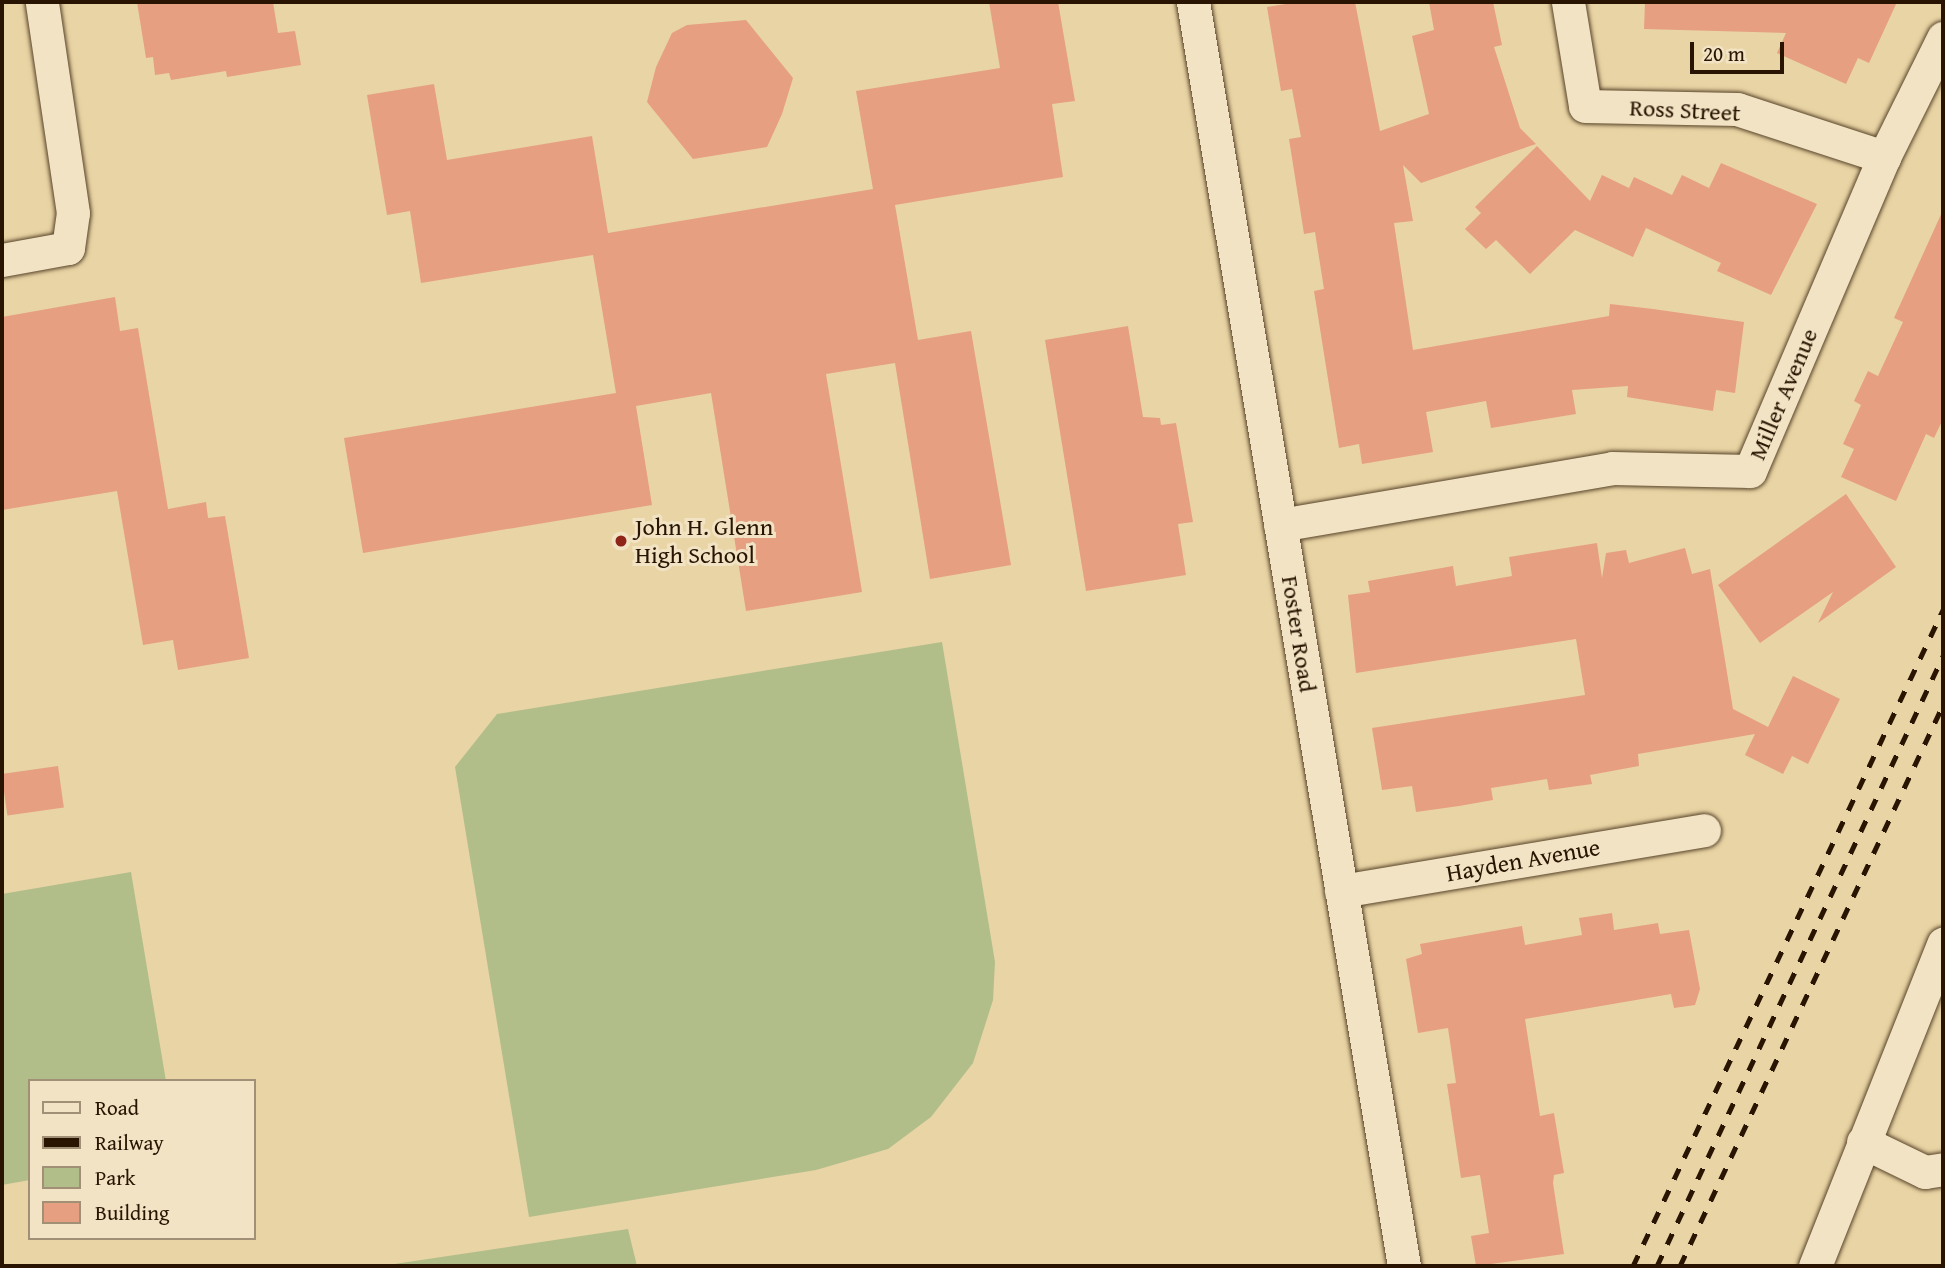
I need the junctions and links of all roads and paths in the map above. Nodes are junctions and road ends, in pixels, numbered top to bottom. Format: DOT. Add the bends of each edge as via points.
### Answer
graph roads {
  1 [pos="42,2"];
  2 [pos="1193,2"];
  3 [pos="1568,2"];
  4 [pos="1943,38"];
  5 [pos="1884,158"];
  6 [pos="2,260"];
  7 [pos="1280,525"];
  8 [pos="1704,830"];
  9 [pos="1341,891"];
  10 [pos="1943,944"];
  11 [pos="1863,1142"];
  12 [pos="1943,1169"];
  13 [pos="1404,1266"];
  14 [pos="1815,1266"];
  1 -- 6 [label="street" via="73,213 68,248"];
  2 -- 7 [label="street, Foster Road"];
  3 -- 5 [label="street, Ross Street" via="1585,106 1737,109"];
  4 -- 5 [label="street, Miller Avenue"];
  5 -- 7 [label="street, Miller Avenue" via="1750,471 1612,468"];
  7 -- 9 [label="street, Foster Road"];
  8 -- 9 [label="street, Hayden Avenue"];
  9 -- 13 [label="street, Foster Road"];
  10 -- 11 [label="street"];
  11 -- 12 [label="street" via="1924,1172"];
  11 -- 14 [label="street"];
}
